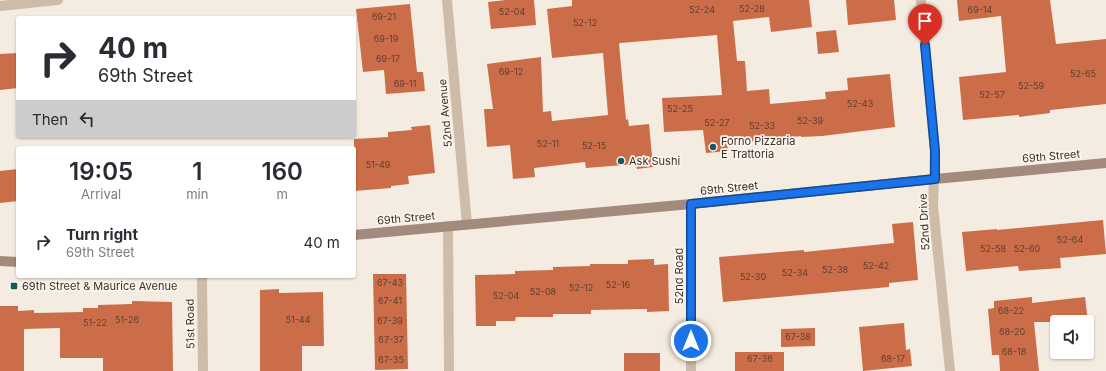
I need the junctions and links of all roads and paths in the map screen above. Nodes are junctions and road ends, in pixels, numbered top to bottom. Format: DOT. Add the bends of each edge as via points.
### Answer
graph roads {
  1 [pos="58,0"];
  2 [pos="447,0"];
  3 [pos="921,0"];
  4 [pos="0,6"];
  5 [pos="1106,163"];
  6 [pos="935,179"];
  7 [pos="691,204"];
  8 [pos="467,224"];
  9 [pos="448,226"];
  10 [pos="356,234"];
  11 [pos="0,261"];
  12 [pos="16,262"];
  13 [pos="202,278"];
  14 [pos="203,371"];
  15 [pos="449,371"];
  16 [pos="691,371"];
  17 [pos="950,371"];
  1 -- 4 [label="street"];
  2 -- 8 [label="street, 52nd Avenue"];
  3 -- 6 [label="street, 52nd Drive" via="934,135"];
  5 -- 6 [label="street, 69th Street"];
  6 -- 7 [label="street, 69th Street"];
  6 -- 17 [label="street, 52nd Drive" via="933,207"];
  7 -- 8 [label="street, 69th Street"];
  7 -- 16 [label="street, 52nd Road"];
  8 -- 9 [label="street, 69th Street"];
  9 -- 10 [label="street, 69th Street"];
  9 -- 15 [label="street"];
  11 -- 12 [label="street"];
  13 -- 14 [label="street, 51st Road"];
}
